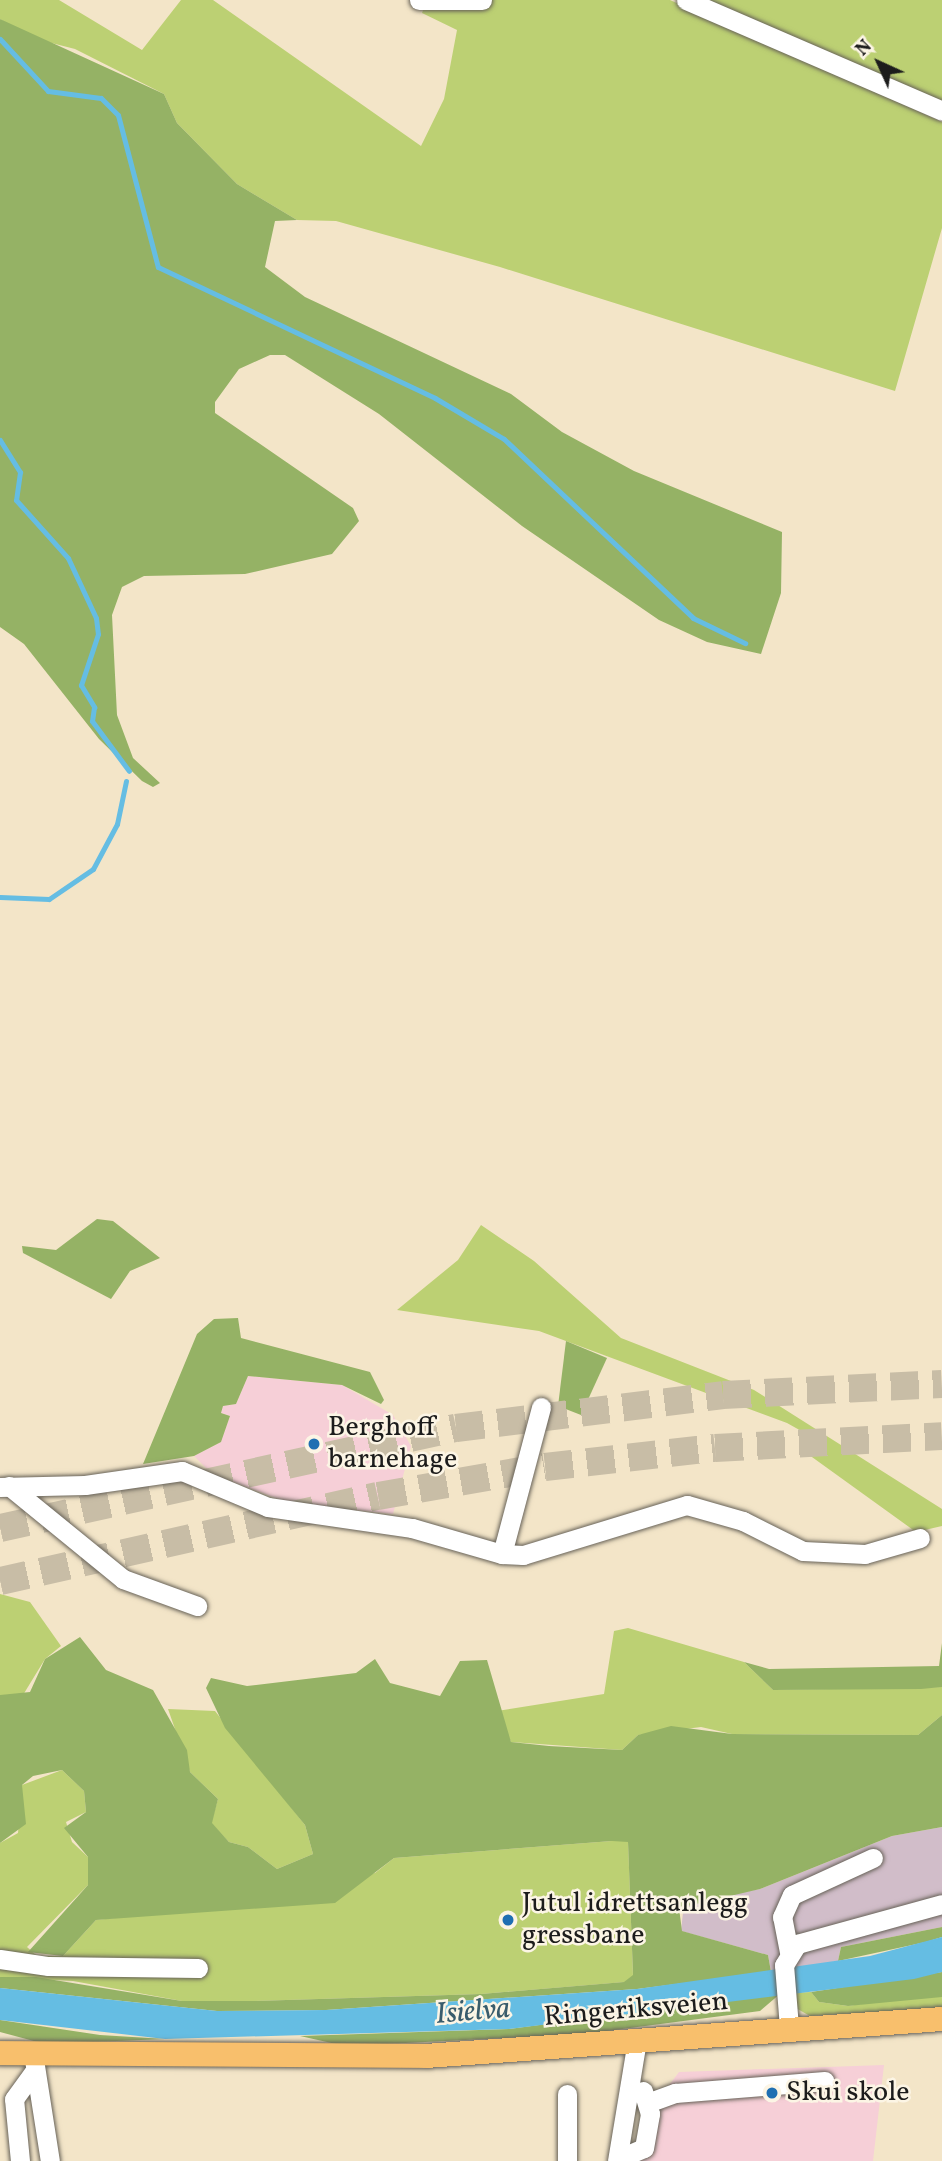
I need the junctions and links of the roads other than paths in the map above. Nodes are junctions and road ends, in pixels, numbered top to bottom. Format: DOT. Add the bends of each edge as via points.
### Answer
graph roads {
  1 [pos="419,0"];
  2 [pos="482,0"];
  3 [pos="685,0"];
  4 [pos="942,111"];
  5 [pos="541,1407"];
  6 [pos="4,1486"];
  7 [pos="920,1538"];
  8 [pos="502,1554"];
  9 [pos="197,1605"];
  10 [pos="873,1858"];
  11 [pos="942,1904"];
  12 [pos="0,1959"];
  13 [pos="787,1959"];
  14 [pos="198,1968"];
  15 [pos="942,2019"];
  16 [pos="789,2027"];
  17 [pos="637,2040"];
  18 [pos="0,2053"];
  19 [pos="33,2062"];
  20 [pos="825,2081"];
  21 [pos="632,2089"];
  22 [pos="566,2094"];
  23 [pos="7,2097"];
  24 [pos="650,2102"];
  25 [pos="617,2160"];
  26 [pos="20,2161"];
  27 [pos="50,2161"];
  28 [pos="567,2161"];
  1 -- 2 [label="street"];
  3 -- 4 [label="street"];
  5 -- 8 [label="street"];
  6 -- 8 [label="street" via="85,1485 182,1471 268,1507 412,1528"];
  6 -- 9 [label="street" via="123,1579"];
  7 -- 8 [label="street" via="865,1554 803,1551 743,1521 687,1505 523,1555"];
  10 -- 13 [label="street" via="792,1895 782,1917"];
  11 -- 13 [label="street" via="808,1939"];
  12 -- 14 [label="street" via="48,1966"];
  13 -- 16 [label="street"];
  15 -- 16 [label="main road, Ringeriksveien"];
  16 -- 17 [label="main road, Ringeriksveien"];
  17 -- 19 [label="main road, Ringeriksveien" via="426,2056"];
  17 -- 21 [label="street"];
  18 -- 19 [label="main road, Ringeriksveien"];
  19 -- 23 [label="street"];
  19 -- 27 [label="street"];
  20 -- 24 [label="street" via="674,2093"];
  21 -- 24 [label="street"];
  21 -- 25 [label="street"];
  22 -- 28 [label="street"];
  23 -- 26 [label="street"];
  24 -- 25 [label="street" via="644,2148"];
}
